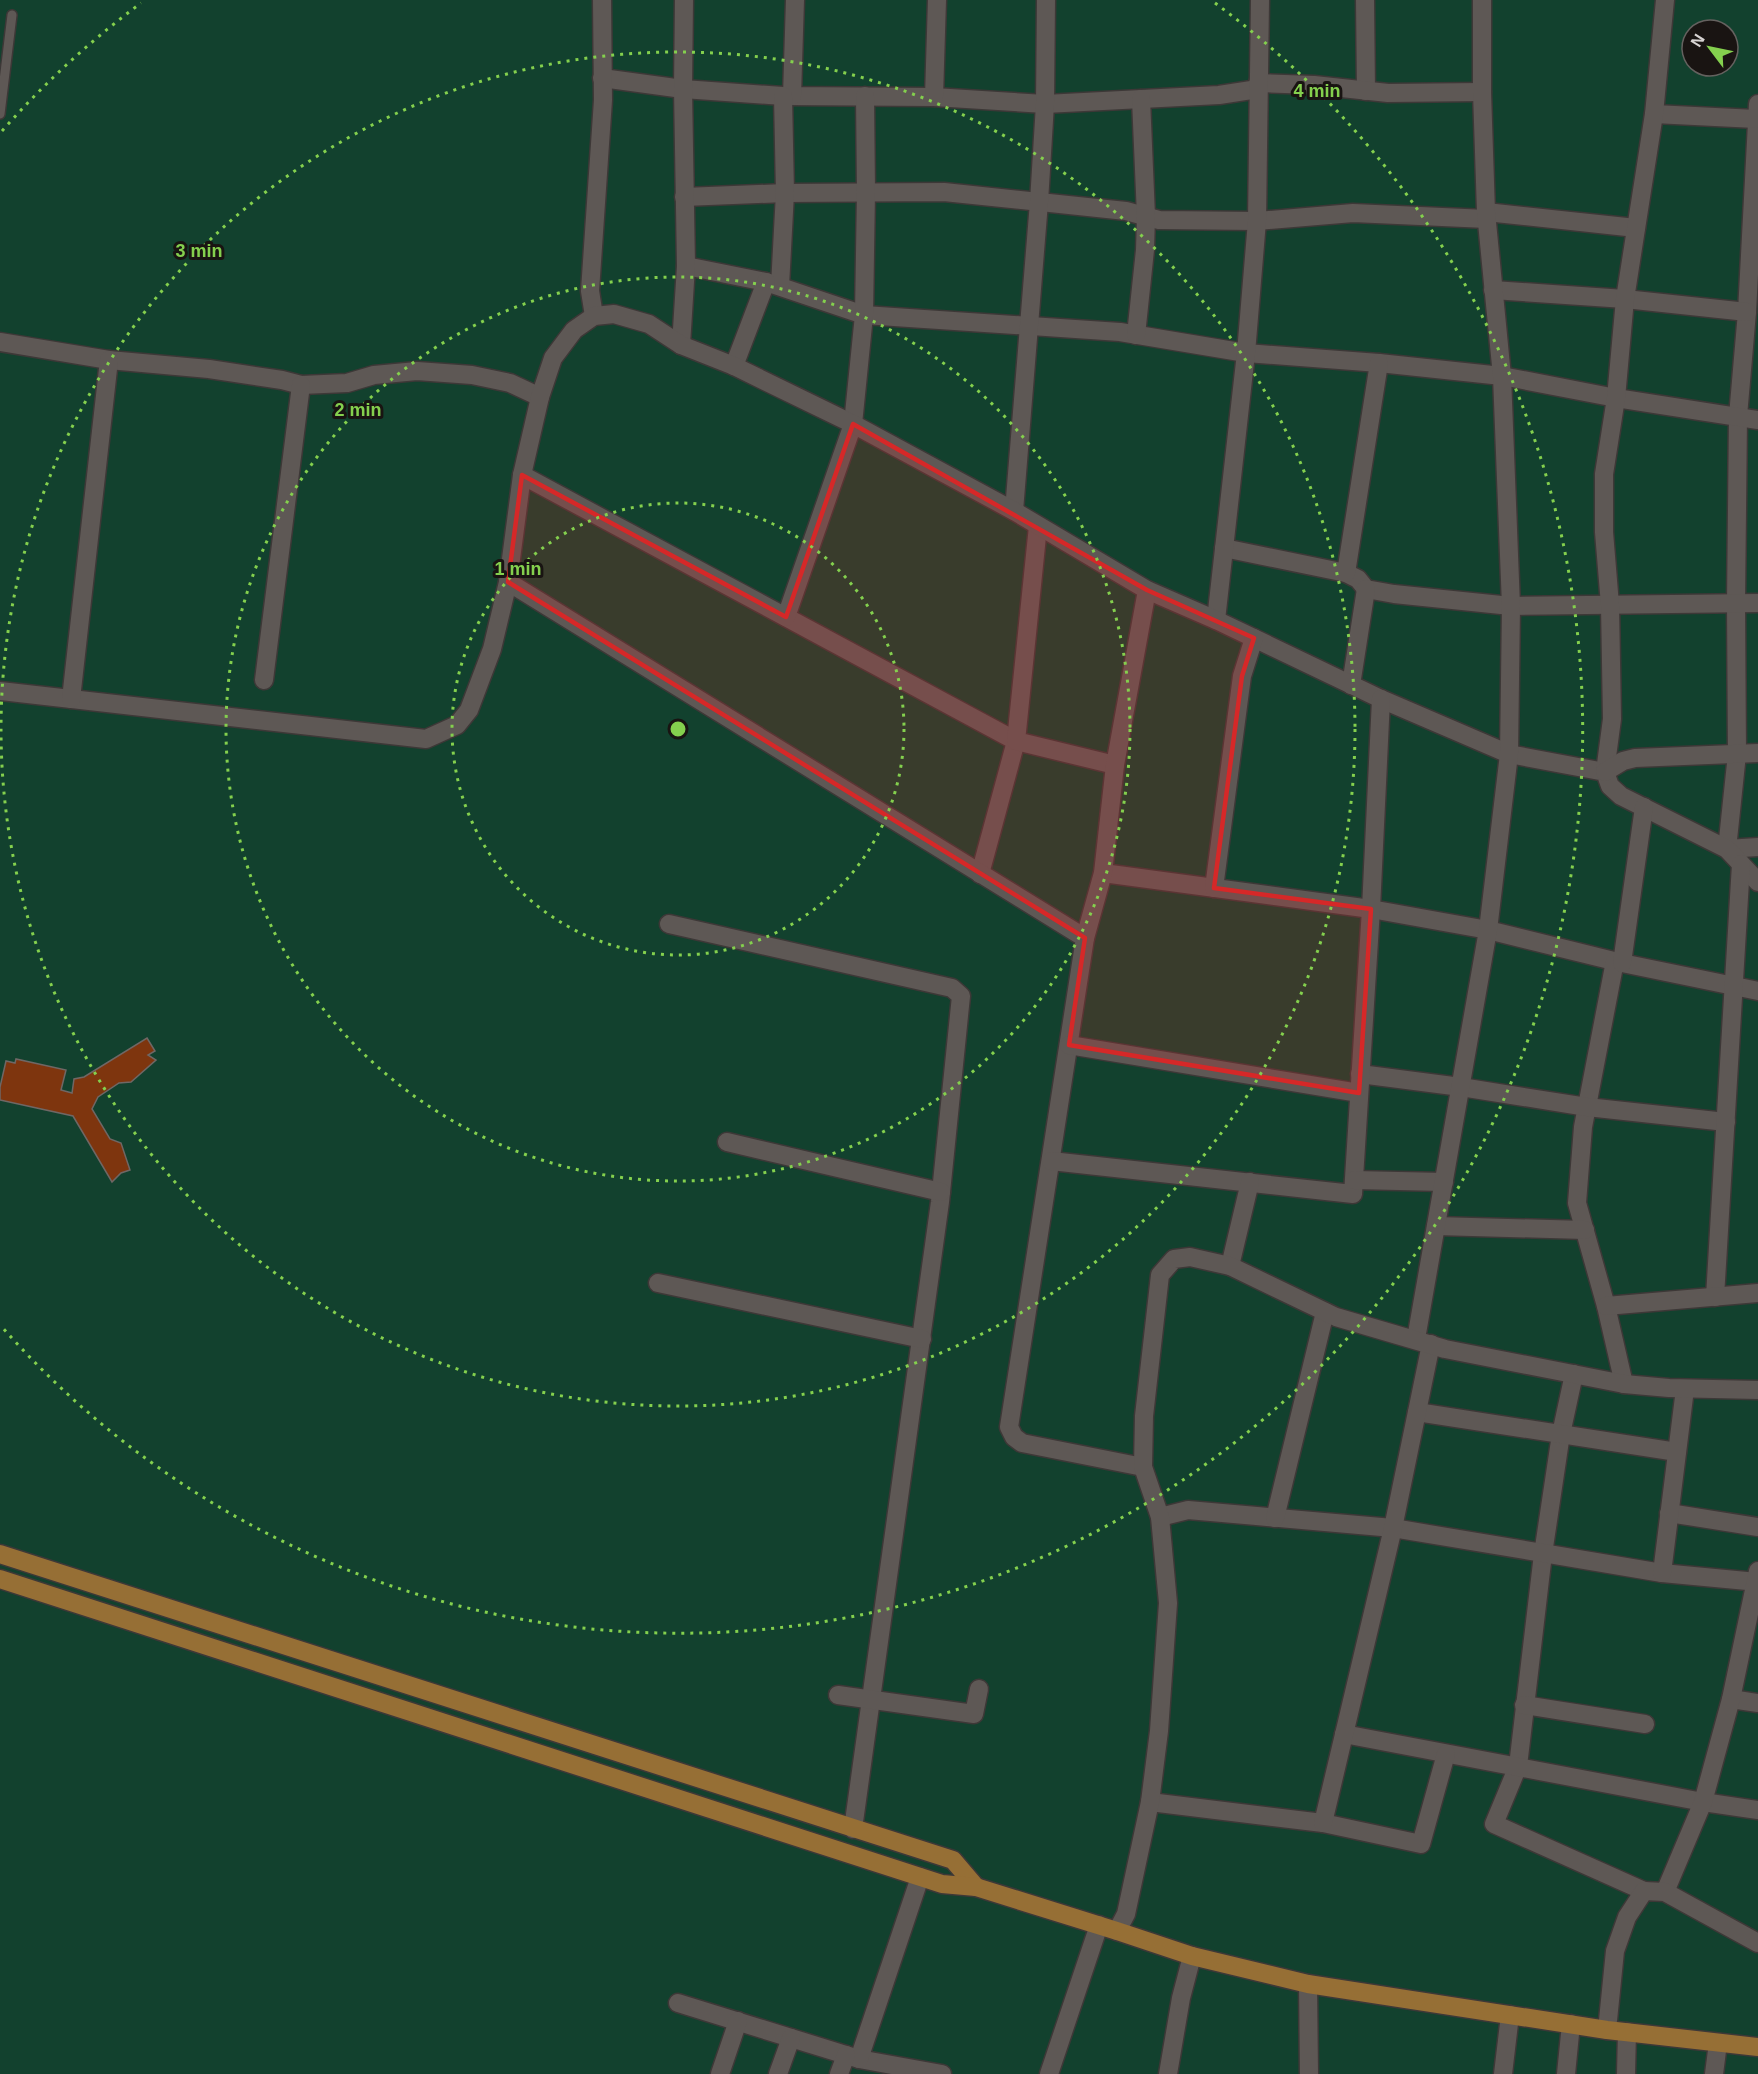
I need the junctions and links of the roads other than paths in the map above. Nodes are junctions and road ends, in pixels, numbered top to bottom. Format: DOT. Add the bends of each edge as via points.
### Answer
graph roads {
  1 [pos="602,0"];
  2 [pos="684,0"];
  3 [pos="795,0"];
  4 [pos="937,0"];
  5 [pos="1046,0"];
  6 [pos="1260,0"];
  7 [pos="1365,0"];
  8 [pos="1482,0"];
  9 [pos="1665,0"];
  10 [pos="12,15"];
  11 [pos="602,78"];
  12 [pos="1258,86"];
  13 [pos="683,89"];
  14 [pos="1366,91"];
  15 [pos="1482,93"];
  16 [pos="788,96"];
  17 [pos="865,96"];
  18 [pos="934,97"];
  19 [pos="1141,99"];
  20 [pos="1045,104"];
  21 [pos="0,114"];
  22 [pos="1654,114"];
  23 [pos="1757,118"];
  24 [pos="866,192"];
  25 [pos="785,193"];
  26 [pos="684,197"];
  27 [pos="1039,202"];
  28 [pos="1486,215"];
  29 [pos="1146,216"];
  30 [pos="1257,221"];
  31 [pos="1636,228"];
  32 [pos="686,266"];
  33 [pos="773,284"];
  34 [pos="1493,290"];
  35 [pos="1625,299"];
  36 [pos="864,315"];
  37 [pos="594,316"];
  38 [pos="1751,316"];
  39 [pos="1028,325"];
  40 [pos="1137,335"];
  41 [pos="0,342"];
  42 [pos="681,345"];
  43 [pos="1246,353"];
  44 [pos="109,360"];
  45 [pos="1379,363"];
  46 [pos="734,366"];
  47 [pos="1502,376"];
  48 [pos="301,385"];
  49 [pos="540,397"];
  50 [pos="1616,398"];
  51 [pos="1738,416"];
  52 [pos="1758,420"];
  53 [pos="853,424"];
  54 [pos="522,475"];
  55 [pos="1014,511"];
  56 [pos="1038,526"];
  57 [pos="1224,548"];
  58 [pos="1346,573"];
  59 [pos="508,582"];
  60 [pos="1366,589"];
  61 [pos="1147,590"];
  62 [pos="1758,603"];
  63 [pos="1736,604"];
  64 [pos="1610,605"];
  65 [pos="1511,606"];
  66 [pos="786,617"];
  67 [pos="1216,620"];
  68 [pos="1254,638"];
  69 [pos="264,680"];
  70 [pos="1351,685"];
  71 [pos="0,691"];
  72 [pos="71,699"];
  73 [pos="1381,699"];
  74 [pos="1016,741"];
  75 [pos="1758,753"];
  76 [pos="1509,754"];
  77 [pos="1737,754"];
  78 [pos="1115,765"];
  79 [pos="1605,772"];
  80 [pos="1644,807"];
  81 [pos="1758,847"];
  82 [pos="1728,849"];
  83 [pos="1742,864"];
  84 [pos="1103,873"];
  85 [pos="980,874"];
  86 [pos="1758,882"];
  87 [pos="1215,888"];
  88 [pos="1371,909"];
  89 [pos="669,924"];
  90 [pos="1488,930"];
  91 [pos="1085,939"];
  92 [pos="1619,962"];
  93 [pos="1733,986"];
  94 [pos="1758,991"];
  95 [pos="1069,1045"];
  96 [pos="1360,1074"];
  97 [pos="1461,1087"];
  98 [pos="1359,1093"];
  99 [pos="1587,1107"];
  100 [pos="1725,1122"];
  101 [pos="727,1142"];
  102 [pos="1051,1161"];
  103 [pos="1354,1180"];
  104 [pos="1250,1182"];
  105 [pos="1444,1182"];
  106 [pos="941,1192"];
  107 [pos="1436,1226"];
  108 [pos="1585,1230"];
  109 [pos="1230,1266"];
  110 [pos="658,1283"];
  111 [pos="1758,1293"];
  112 [pos="1715,1297"];
  113 [pos="1606,1306"];
  114 [pos="1325,1312"];
  115 [pos="921,1338"];
  116 [pos="1423,1342"];
  117 [pos="1574,1374"];
  118 [pos="1624,1384"];
  119 [pos="1685,1389"];
  120 [pos="1758,1390"];
  121 [pos="1417,1412"];
  122 [pos="1561,1434"];
  123 [pos="1677,1452"];
  124 [pos="1143,1467"];
  125 [pos="1669,1513"];
  126 [pos="1160,1517"];
  127 [pos="1275,1518"];
  128 [pos="1758,1527"];
  129 [pos="1393,1528"];
  130 [pos="0,1554"];
  131 [pos="1543,1554"];
  132 [pos="1662,1573"];
  133 [pos="1757,1577"];
  134 [pos="0,1579"];
  135 [pos="979,1689"];
  136 [pos="838,1695"];
  137 [pos="871,1699"];
  138 [pos="1731,1699"];
  139 [pos="1758,1702"];
  140 [pos="1524,1705"];
  141 [pos="1645,1724"];
  142 [pos="1344,1734"];
  143 [pos="1446,1754"];
  144 [pos="1518,1766"];
  145 [pos="1150,1802"];
  146 [pos="1703,1802"];
  147 [pos="1758,1810"];
  148 [pos="1323,1823"];
  149 [pos="853,1828"];
  150 [pos="920,1877"];
  151 [pos="976,1887"];
  152 [pos="1644,1891"];
  153 [pos="1665,1892"];
  154 [pos="1108,1928"];
  155 [pos="1758,1943"];
  156 [pos="1192,1956"];
  157 [pos="1308,1984"];
  158 [pos="678,2002"];
  159 [pos="1510,2015"];
  160 [pos="738,2021"];
  161 [pos="1571,2024"];
  162 [pos="1607,2030"];
  163 [pos="1627,2032"];
  164 [pos="790,2038"];
  165 [pos="1718,2043"];
  166 [pos="1758,2047"];
  167 [pos="852,2057"];
  168 [pos="903,2071"];
  169 [pos="720,2074"];
  170 [pos="778,2074"];
  171 [pos="839,2074"];
  172 [pos="942,2074"];
  173 [pos="1049,2074"];
  174 [pos="1168,2074"];
  175 [pos="1309,2074"];
  176 [pos="1503,2074"];
  177 [pos="1566,2074"];
  178 [pos="1626,2074"];
  179 [pos="1714,2074"];
  1 -- 11 [label="street"];
  2 -- 13 [label="street"];
  3 -- 16 [label="street"];
  4 -- 18 [label="street"];
  5 -- 20 [label="street"];
  6 -- 12 [label="street"];
  7 -- 14 [label="street"];
  8 -- 15 [label="street"];
  9 -- 22 [label="street"];
  10 -- 21 [label="lane"];
  11 -- 13 [label="street"];
  11 -- 37 [label="street" via="591,291"];
  12 -- 14 [label="street" via="1314,85"];
  12 -- 19 [label="street" via="1219,95"];
  12 -- 30 [label="street"];
  13 -- 16 [label="street"];
  13 -- 26 [label="street"];
  14 -- 15 [label="street"];
  15 -- 28 [label="street"];
  16 -- 17 [label="street"];
  16 -- 25 [label="street"];
  17 -- 18 [label="street"];
  17 -- 24 [label="street"];
  18 -- 20 [label="street"];
  19 -- 20 [label="street"];
  19 -- 29 [label="street"];
  20 -- 27 [label="street"];
  22 -- 23 [label="street"];
  22 -- 31 [label="street"];
  23 -- 38 [label="street"];
  24 -- 25 [label="street"];
  24 -- 27 [label="street" via="944,192"];
  24 -- 36 [label="street"];
  25 -- 26 [label="street"];
  25 -- 33 [label="street"];
  26 -- 32 [label="street"];
  27 -- 29 [label="street"];
  27 -- 39 [label="street"];
  28 -- 30 [label="street" via="1353,213"];
  28 -- 31 [label="street"];
  28 -- 34 [label="street"];
  29 -- 30 [label="street" via="1159,220"];
  29 -- 40 [label="street"];
  30 -- 43 [label="street"];
  31 -- 35 [label="street"];
  32 -- 33 [label="street"];
  32 -- 42 [label="street"];
  33 -- 36 [label="street"];
  33 -- 46 [label="street"];
  34 -- 35 [label="street"];
  34 -- 47 [label="street"];
  35 -- 38 [label="street"];
  35 -- 50 [label="street"];
  36 -- 39 [label="street"];
  36 -- 53 [label="street"];
  37 -- 42 [label="street" via="614,314 649,324"];
  37 -- 49 [label="street" via="574,330 553,358"];
  38 -- 51 [label="street"];
  39 -- 40 [label="street"];
  39 -- 55 [label="street"];
  40 -- 43 [label="street"];
  41 -- 44 [label="street"];
  42 -- 46 [label="street"];
  43 -- 45 [label="street"];
  43 -- 57 [label="street"];
  44 -- 48 [label="street" via="209,369"];
  44 -- 72 [label="street"];
  45 -- 47 [label="street"];
  45 -- 58 [label="street"];
  46 -- 53 [label="street"];
  47 -- 50 [label="street"];
  47 -- 65 [label="street"];
  48 -- 49 [label="street" via="347,383 374,375 417,371 472,375 510,383"];
  48 -- 69 [label="street"];
  49 -- 54 [label="street"];
  50 -- 51 [label="street"];
  50 -- 64 [label="street" via="1604,474"];
  51 -- 52 [label="street"];
  51 -- 63 [label="street"];
  53 -- 55 [label="street"];
  53 -- 66 [label="street"];
  54 -- 59 [label="street"];
  54 -- 66 [label="street"];
  55 -- 56 [label="street"];
  56 -- 61 [label="street"];
  56 -- 74 [label="street"];
  57 -- 58 [label="street"];
  57 -- 67 [label="street"];
  58 -- 60 [label="street"];
  59 -- 72 [label="street" via="492,648 469,710 457,725 426,739"];
  59 -- 85 [label="street"];
  60 -- 65 [label="street"];
  60 -- 70 [label="street"];
  61 -- 67 [label="street"];
  61 -- 78 [label="street"];
  62 -- 63 [label="street"];
  63 -- 64 [label="street"];
  63 -- 77 [label="street"];
  64 -- 65 [label="street"];
  64 -- 79 [label="street" via="1612,719"];
  65 -- 76 [label="street"];
  66 -- 74 [label="street"];
  67 -- 68 [label="street"];
  68 -- 70 [label="street"];
  68 -- 87 [label="street" via="1242,676"];
  70 -- 73 [label="street"];
  71 -- 72 [label="street"];
  73 -- 76 [label="street"];
  73 -- 88 [label="street"];
  74 -- 78 [label="street"];
  74 -- 85 [label="street"];
  75 -- 77 [label="street"];
  76 -- 79 [label="street"];
  76 -- 90 [label="street"];
  77 -- 79 [label="street" via="1635,758"];
  77 -- 82 [label="street"];
  78 -- 84 [label="street"];
  79 -- 80 [label="street" via="1610,786 1621,796"];
  80 -- 82 [label="street"];
  80 -- 92 [label="street"];
  81 -- 82 [label="street"];
  82 -- 83 [label="street"];
  83 -- 86 [label="street"];
  83 -- 93 [label="street"];
  84 -- 87 [label="street"];
  84 -- 91 [label="street"];
  85 -- 91 [label="street"];
  87 -- 88 [label="street"];
  88 -- 90 [label="street"];
  88 -- 96 [label="street"];
  89 -- 106 [label="street" via="952,988 961,996"];
  90 -- 92 [label="street"];
  90 -- 97 [label="street"];
  91 -- 95 [label="street"];
  92 -- 93 [label="street"];
  92 -- 99 [label="street"];
  93 -- 94 [label="street"];
  93 -- 100 [label="street"];
  95 -- 98 [label="street"];
  95 -- 102 [label="street"];
  96 -- 97 [label="street"];
  96 -- 98 [label="street"];
  97 -- 99 [label="street"];
  97 -- 105 [label="street"];
  98 -- 103 [label="street"];
  99 -- 100 [label="street"];
  99 -- 108 [label="street" via="1577,1203"];
  100 -- 112 [label="street"];
  101 -- 106 [label="street"];
  102 -- 104 [label="street"];
  102 -- 124 [label="street" via="1009,1427 1022,1443"];
  103 -- 104 [label="street" via="1353,1194"];
  103 -- 105 [label="street"];
  104 -- 109 [label="street"];
  105 -- 107 [label="street"];
  106 -- 115 [label="street"];
  107 -- 108 [label="street"];
  107 -- 116 [label="street"];
  108 -- 113 [label="street"];
  109 -- 114 [label="street"];
  109 -- 124 [label="street" via="1190,1257 1174,1259 1160,1275 1144,1416"];
  110 -- 115 [label="street"];
  111 -- 112 [label="street"];
  112 -- 113 [label="street"];
  113 -- 118 [label="street"];
  114 -- 116 [label="street"];
  114 -- 127 [label="street"];
  115 -- 137 [label="street"];
  116 -- 117 [label="street"];
  116 -- 121 [label="street"];
  117 -- 118 [label="street"];
  117 -- 122 [label="street"];
  118 -- 119 [label="street"];
  119 -- 120 [label="street"];
  119 -- 123 [label="street"];
  121 -- 122 [label="street"];
  121 -- 129 [label="street"];
  122 -- 123 [label="street"];
  122 -- 131 [label="street"];
  123 -- 125 [label="street"];
  124 -- 126 [label="street"];
  125 -- 128 [label="street"];
  125 -- 132 [label="street"];
  126 -- 127 [label="street" via="1188,1510"];
  126 -- 145 [label="street" via="1168,1603"];
  127 -- 129 [label="street"];
  129 -- 131 [label="street"];
  129 -- 142 [label="street"];
  130 -- 149 [label="main road"];
  131 -- 132 [label="street"];
  131 -- 140 [label="street"];
  132 -- 133 [label="street"];
  133 -- 138 [label="street"];
  134 -- 150 [label="main road"];
  135 -- 137 [label="street" via="974,1714"];
  136 -- 137 [label="street"];
  137 -- 149 [label="street"];
  138 -- 139 [label="street"];
  138 -- 146 [label="street"];
  140 -- 141 [label="street"];
  140 -- 144 [label="street"];
  142 -- 143 [label="street"];
  142 -- 148 [label="street"];
  143 -- 144 [label="street"];
  143 -- 148 [label="street" via="1421,1844"];
  144 -- 146 [label="street"];
  144 -- 152 [label="street" via="1494,1824"];
  145 -- 148 [label="street"];
  145 -- 154 [label="street" via="1126,1914"];
  146 -- 147 [label="street"];
  146 -- 153 [label="street"];
  149 -- 151 [label="main road" via="953,1860"];
  150 -- 151 [label="main road" via="942,1884"];
  150 -- 167 [label="street"];
  151 -- 154 [label="main road"];
  152 -- 153 [label="street"];
  152 -- 162 [label="street" via="1627,1917 1615,1951"];
  153 -- 155 [label="street"];
  154 -- 156 [label="main road"];
  154 -- 173 [label="street"];
  156 -- 157 [label="main road"];
  156 -- 174 [label="street"];
  157 -- 159 [label="main road"];
  157 -- 175 [label="street"];
  158 -- 160 [label="street"];
  159 -- 161 [label="main road"];
  159 -- 176 [label="street"];
  160 -- 164 [label="street"];
  160 -- 169 [label="street"];
  161 -- 162 [label="main road"];
  161 -- 177 [label="street"];
  162 -- 163 [label="main road"];
  163 -- 165 [label="main road"];
  163 -- 178 [label="street"];
  164 -- 167 [label="street"];
  164 -- 170 [label="street"];
  165 -- 166 [label="main road"];
  165 -- 179 [label="street"];
  167 -- 168 [label="street"];
  167 -- 171 [label="street"];
  168 -- 172 [label="street"];
}
